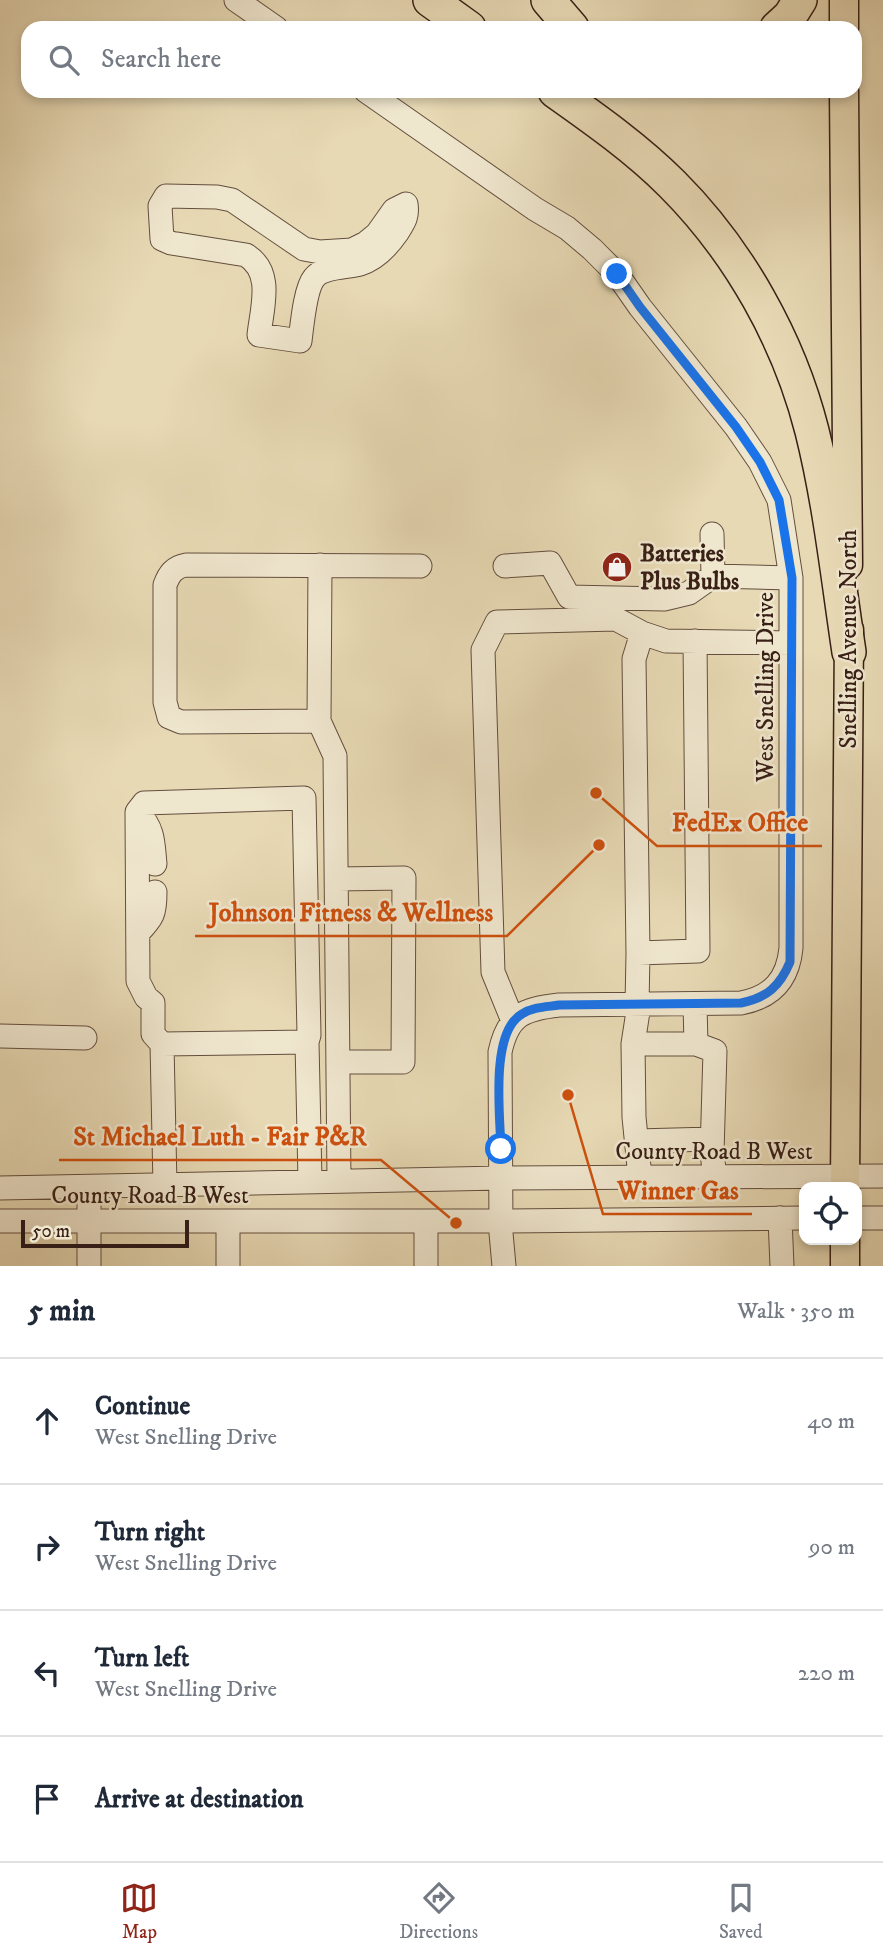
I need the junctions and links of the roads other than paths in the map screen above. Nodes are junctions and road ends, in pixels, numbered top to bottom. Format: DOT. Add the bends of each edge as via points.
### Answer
graph roads {
  1 [pos="236,0"];
  2 [pos="430,0"];
  3 [pos="548,0"];
  4 [pos="800,0"];
  5 [pos="844,0"];
  6 [pos="266,21"];
  7 [pos="459,21"];
  8 [pos="566,21"];
  9 [pos="785,21"];
  10 [pos="844,21"];
  11 [pos="376,98"];
  12 [pos="564,98"];
  13 [pos="844,98"];
  14 [pos="406,204"];
  15 [pos="712,534"];
  16 [pos="320,565"];
  17 [pos="420,566"];
  18 [pos="505,566"];
  19 [pos="713,576"];
  20 [pos="792,578"];
  21 [pos="615,596"];
  22 [pos="616,619"];
  23 [pos="642,633"];
  24 [pos="695,641"];
  25 [pos="792,643"];
  26 [pos="849,652"];
  27 [pos="319,721"];
  28 [pos="137,812"];
  29 [pos="155,864"];
  30 [pos="337,879"];
  31 [pos="155,892"];
  32 [pos="138,933"];
  33 [pos="638,953"];
  34 [pos="695,1004"];
  35 [pos="638,1005"];
  36 [pos="513,1021"];
  37 [pos="0,1036"];
  38 [pos="85,1038"];
  39 [pos="307,1042"];
  40 [pos="162,1044"];
  41 [pos="633,1044"];
  42 [pos="696,1044"];
  43 [pos="338,1062"];
  44 [pos="712,1139"];
  45 [pos="637,1141"];
  46 [pos="883,1175"];
  47 [pos="640,1177"];
  48 [pos="715,1177"];
  49 [pos="501,1178"];
  50 [pos="310,1181"];
  51 [pos="339,1181"];
  52 [pos="845,1182"];
  53 [pos="164,1186"];
  54 [pos="89,1187"];
  55 [pos="0,1188"];
  56 [pos="883,1217"];
  57 [pos="780,1218"];
  58 [pos="799,1218"];
  59 [pos="862,1218"];
  60 [pos="0,1221"];
  61 [pos="89,1221"];
  62 [pos="228,1221"];
  63 [pos="426,1221"];
  64 [pos="501,1221"];
  65 [pos="845,1245"];
  66 [pos="89,1266"];
  67 [pos="228,1266"];
  68 [pos="426,1266"];
  69 [pos="504,1266"];
  70 [pos="782,1266"];
  71 [pos="845,1266"];
  1 -- 6 [label="street"];
  2 -- 7 [label="highway"];
  3 -- 8 [label="highway"];
  4 -- 9 [label="highway"];
  5 -- 10 [label="main road"];
  11 -- 20 [label="street, West Snelling Drive" via="567,228 617,274 760,462 779,500"];
  12 -- 26 [label="highway" via="637,152 672,185 744,274 772,324 812,430"];
  13 -- 26 [label="main road, Snelling Avenue North"];
  14 -- 14 [label="street" via="394,210 377,234 352,250 304,249 232,200 217,197 166,196 160,206 160,230 162,239 171,243 246,255 255,261 264,284 259,335 300,341 314,277 374,257 408,216"];
  15 -- 19 [label="street"];
  16 -- 17 [label="street"];
  16 -- 27 [label="street"];
  16 -- 27 [label="street" via="186,565 173,570 165,585 166,710 175,721"];
  18 -- 21 [label="street" via="550,563 569,597"];
  19 -- 20 [label="street"];
  19 -- 21 [label="street" via="678,597"];
  20 -- 25 [label="street, West Snelling Drive"];
  21 -- 22 [label="street"];
  22 -- 23 [label="street"];
  22 -- 36 [label="street" via="497,622 483,650 492,972"];
  23 -- 24 [label="street" via="666,641"];
  23 -- 33 [label="street" via="634,659"];
  24 -- 25 [label="street"];
  24 -- 33 [label="street" via="698,951"];
  25 -- 34 [label="street, West Snelling Drive" via="790,962 774,990 754,1000"];
  26 -- 52 [label="main road, Snelling Avenue North"];
  27 -- 30 [label="street" via="335,756"];
  28 -- 29 [label="street" via="153,834"];
  28 -- 32 [label="street"];
  28 -- 39 [label="street" via="144,803 304,798"];
  30 -- 43 [label="street"];
  30 -- 43 [label="street" via="404,878 404,1062"];
  31 -- 32 [label="street" via="152,919"];
  32 -- 40 [label="street" via="138,981 153,1003 153,1034"];
  33 -- 35 [label="street"];
  34 -- 35 [label="street, West Snelling Drive"];
  34 -- 42 [label="street"];
  35 -- 36 [label="street, West Snelling Drive" via="559,1005 536,1008"];
  35 -- 41 [label="street"];
  36 -- 49 [label="street" via="500,1052"];
  37 -- 38 [label="street"];
  39 -- 40 [label="street"];
  39 -- 50 [label="street"];
  40 -- 53 [label="street"];
  41 -- 42 [label="street"];
  41 -- 45 [label="street"];
  42 -- 44 [label="street" via="715,1051"];
  43 -- 51 [label="street"];
  44 -- 45 [label="street"];
  44 -- 48 [label="street"];
  45 -- 47 [label="street"];
  46 -- 52 [label="street, County Road B West"];
  47 -- 48 [label="street, County Road B West"];
  47 -- 49 [label="street, County Road B West"];
  48 -- 52 [label="street, County Road B West"];
  49 -- 51 [label="street, County Road B West"];
  49 -- 64 [label="street"];
  50 -- 51 [label="street, County Road B West"];
  50 -- 53 [label="street, County Road B West"];
  53 -- 54 [label="street, County Road B West"];
  54 -- 55 [label="street, County Road B West"];
  54 -- 61 [label="street"];
  56 -- 59 [label="street"];
  57 -- 58 [label="street, County Road B West"];
  57 -- 64 [label="street, County Road B West"];
  57 -- 70 [label="street"];
  60 -- 61 [label="street, County Road B West"];
  61 -- 62 [label="street, County Road B West"];
  61 -- 66 [label="street"];
  62 -- 63 [label="street, County Road B West"];
  62 -- 67 [label="street"];
  63 -- 64 [label="street, County Road B West"];
  63 -- 68 [label="street"];
  64 -- 69 [label="street"];
  65 -- 71 [label="main road"];
}
